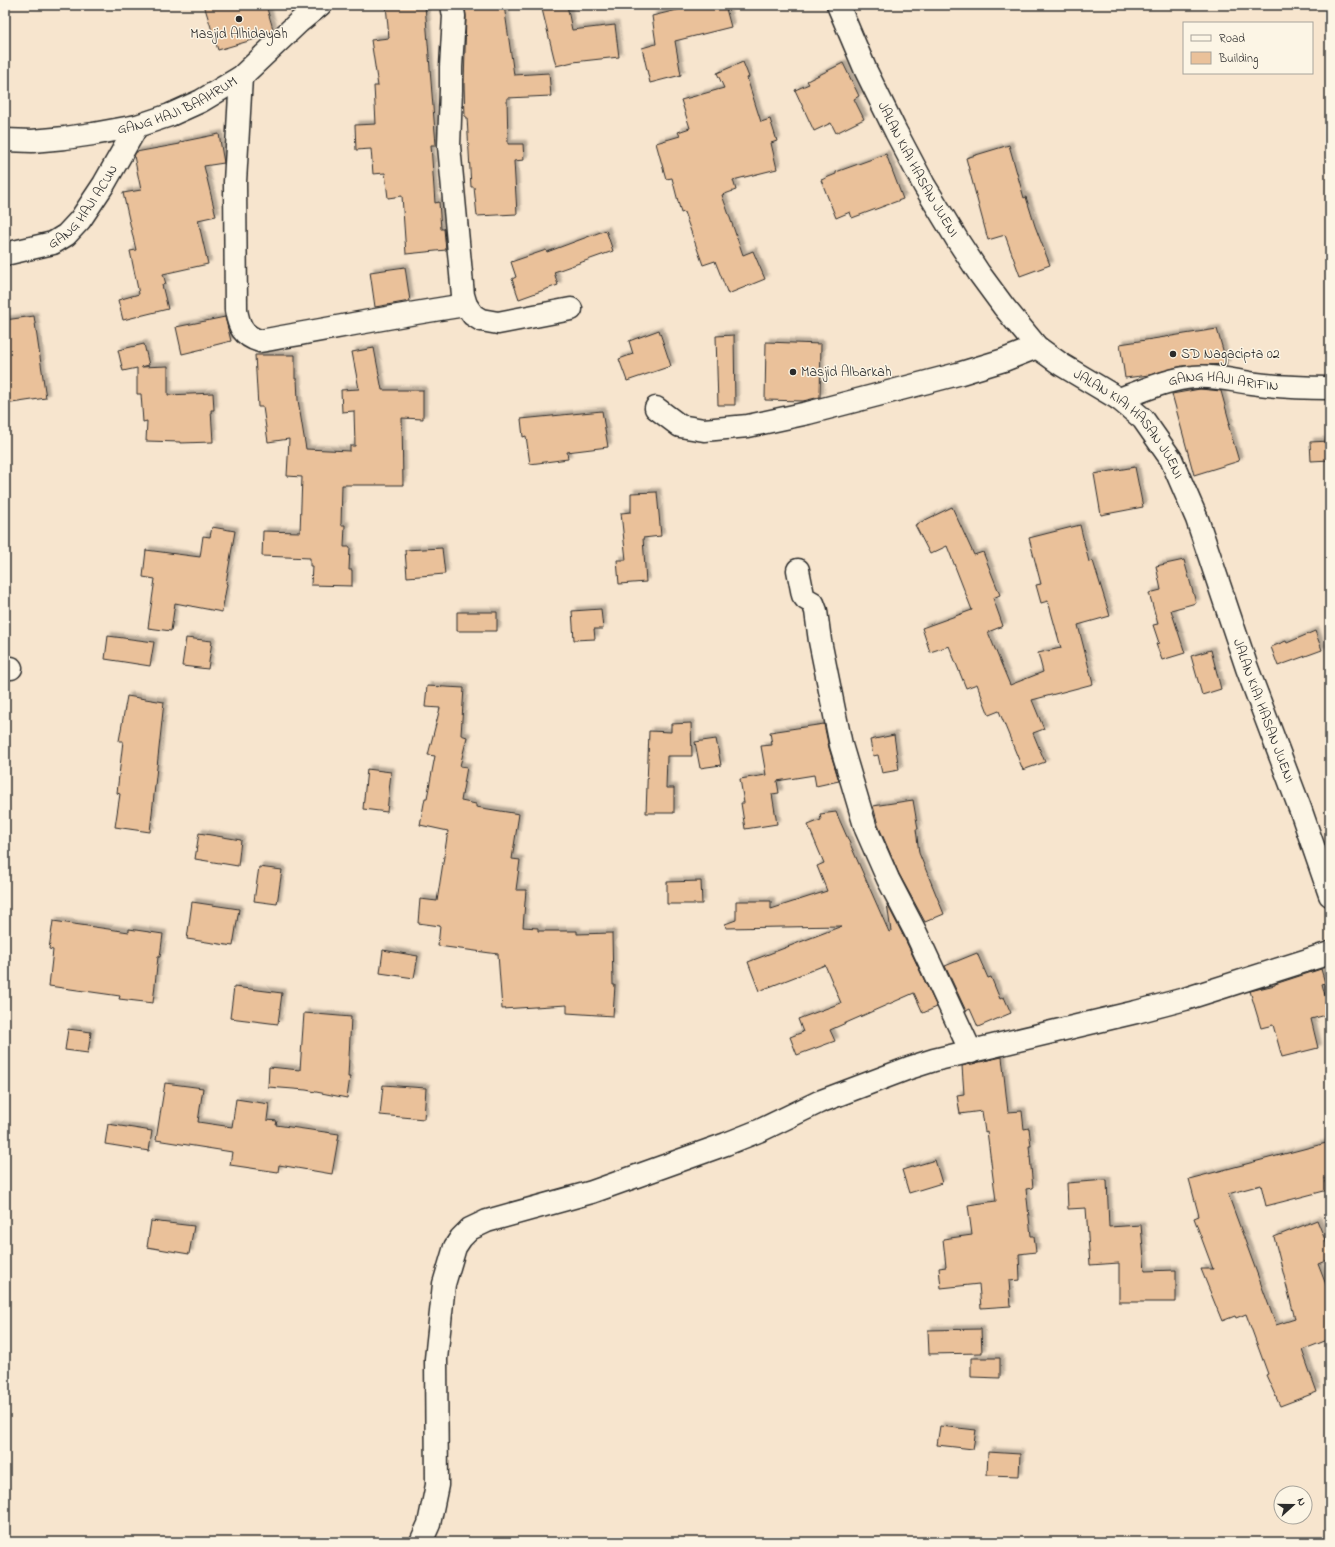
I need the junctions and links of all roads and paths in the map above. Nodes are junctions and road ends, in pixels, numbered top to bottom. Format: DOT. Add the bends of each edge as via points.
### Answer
graph roads {
  1 [pos="320,5"];
  2 [pos="452,5"];
  3 [pos="838,5"];
  4 [pos="241,77"];
  5 [pos="137,126"];
  6 [pos="5,140"];
  7 [pos="5,254"];
  8 [pos="466,305"];
  9 [pos="571,309"];
  10 [pos="1037,346"];
  11 [pos="1330,388"];
  12 [pos="1119,399"];
  13 [pos="656,408"];
  14 [pos="798,570"];
  15 [pos="1330,895"];
  16 [pos="1330,953"];
  17 [pos="971,1052"];
  18 [pos="421,1542"];
  1 -- 4 [label="street, GANG HAJI BAAHRUM"];
  2 -- 8 [label="street" via="454,16 449,146"];
  3 -- 10 [label="street, JALAN KIAI HASAN JUENI" via="870,78 924,185 979,273"];
  4 -- 5 [label="street, GANG HAJI BAAHRUM" via="201,101"];
  4 -- 8 [label="street" via="235,182 236,310 241,327 247,335 260,341"];
  5 -- 6 [label="street, GANG HAJI BAAHRUM" via="65,138"];
  5 -- 7 [label="street, GANG HAJI ACUN" via="104,184 80,220 66,235 53,243"];
  8 -- 9 [label="street" via="473,315 481,320 498,323"];
  10 -- 12 [label="street, JALAN KIAI HASAN JUENI" via="1062,365"];
  10 -- 13 [label="street" via="1004,360 958,374 808,414 748,426 704,430 680,426"];
  11 -- 12 [label="street, GANG HAJI ARIFIN" via="1251,383 1217,376 1192,377 1171,381"];
  12 -- 15 [label="street, JALAN KIAI HASAN JUENI" via="1143,419 1172,459 1197,519 1247,668"];
  14 -- 17 [label="street" via="803,595 813,603 816,611 841,745 866,829"];
  16 -- 17 [label="street" via="1136,1012"];
  17 -- 18 [label="street" via="908,1068 819,1102 726,1144 592,1192 487,1221 470,1229 455,1248 444,1284 436,1359 437,1485 429,1524"];
}
